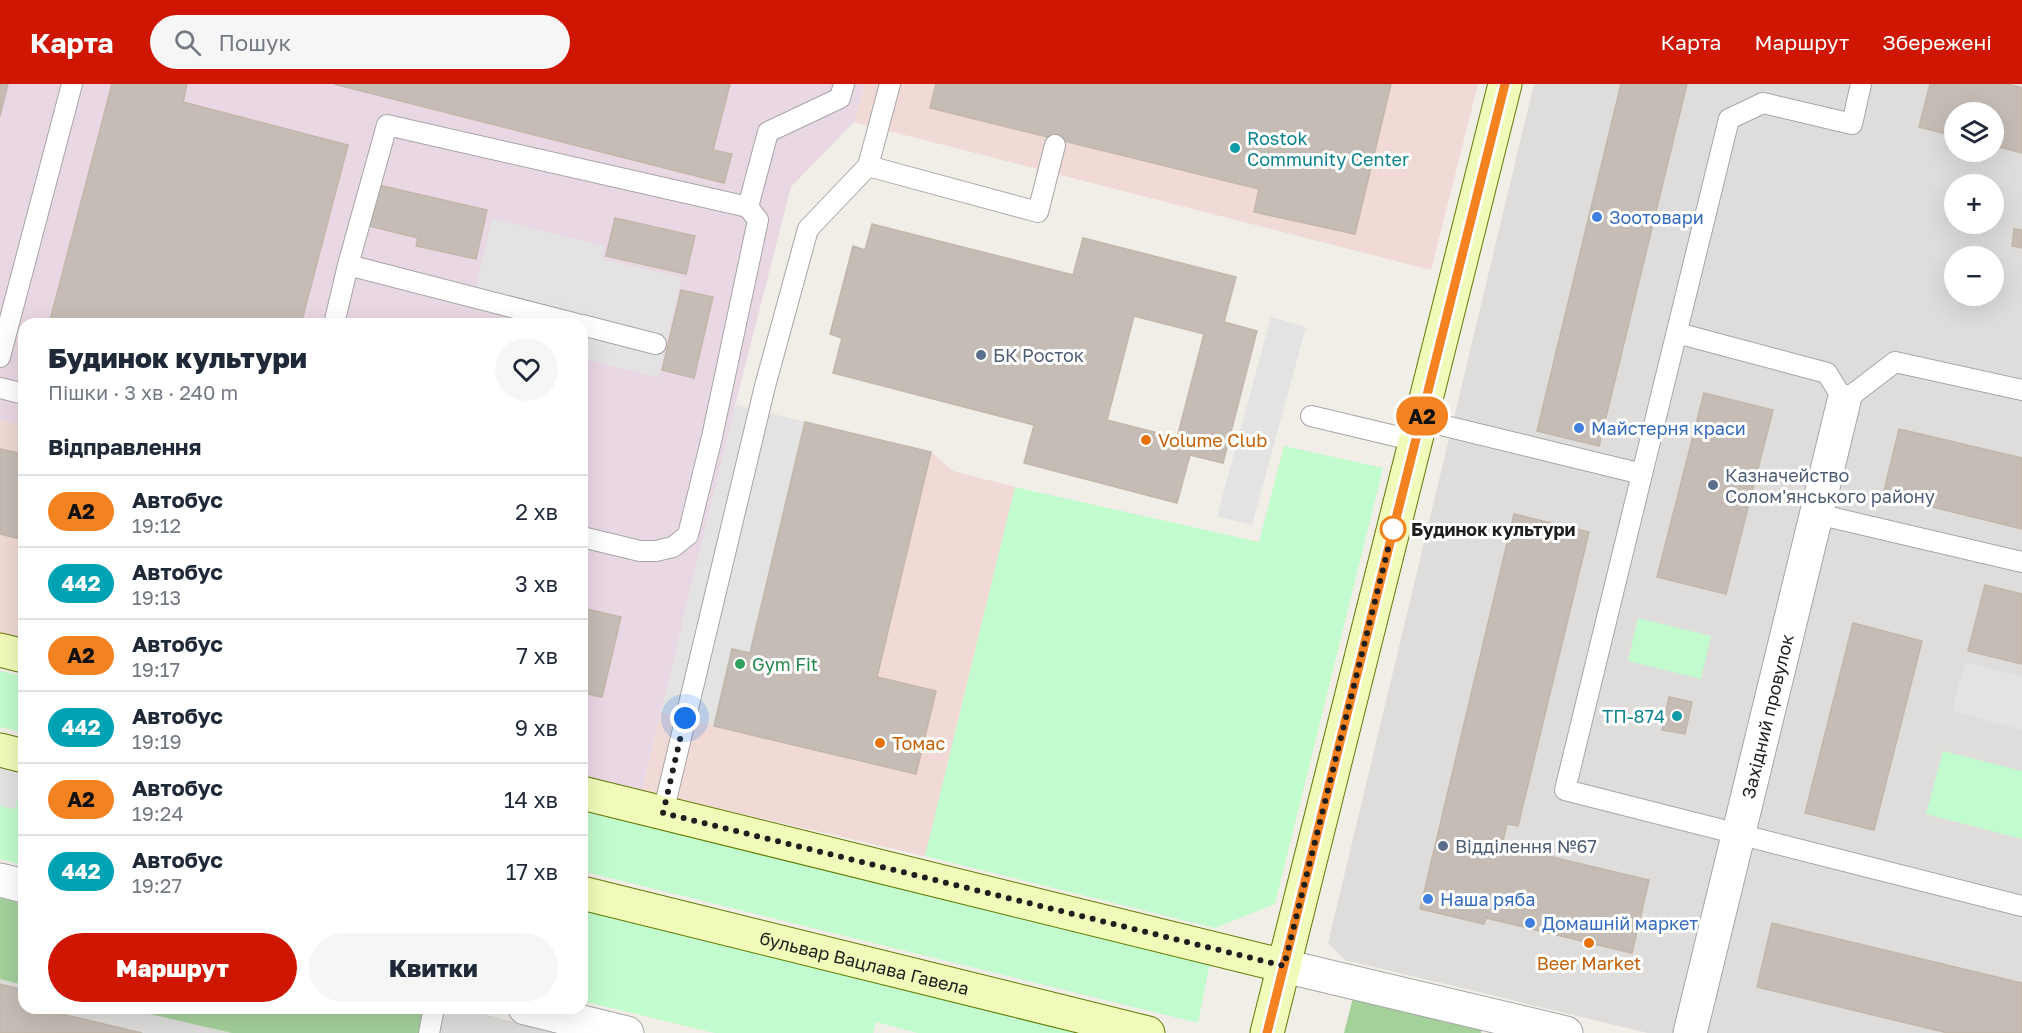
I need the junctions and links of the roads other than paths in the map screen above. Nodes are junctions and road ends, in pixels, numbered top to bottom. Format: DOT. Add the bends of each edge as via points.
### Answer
graph roads {
  1 [pos="72,84"];
  2 [pos="844,84"];
  3 [pos="890,84"];
  4 [pos="1505,84"];
  5 [pos="1861,84"];
  6 [pos="1055,145"];
  7 [pos="868,166"];
  8 [pos="748,207"];
  9 [pos="348,265"];
  10 [pos="335,318"];
  11 [pos="554,318"];
  12 [pos="588,327"];
  13 [pos="1677,333"];
  14 [pos="656,344"];
  15 [pos="0,357"];
  16 [pos="0,388"];
  17 [pos="2022,390"];
  18 [pos="18,392"];
  19 [pos="1844,401"];
  20 [pos="1311,416"];
  21 [pos="1418,430"];
  22 [pos="1642,474"];
  23 [pos="1816,514"];
  24 [pos="588,538"];
  25 [pos="2022,562"];
  26 [pos="0,650"];
  27 [pos="18,654"];
  28 [pos="0,750"];
  29 [pos="18,754"];
  30 [pos="588,794"];
  31 [pos="663,813"];
  32 [pos="1738,834"];
  33 [pos="0,880"];
  34 [pos="18,884"];
  35 [pos="588,894"];
  36 [pos="2022,906"];
  37 [pos="1284,966"];
  38 [pos="433,1014"];
  39 [pos="549,1014"];
  40 [pos="429,1033"];
  41 [pos="627,1033"];
  42 [pos="1148,1033"];
  43 [pos="1267,1033"];
  44 [pos="1566,1033"];
  45 [pos="1690,1033"];
  1 -- 15 [label="lane"];
  2 -- 8 [label="lane" via="840,98 768,132"];
  3 -- 7 [label="lane"];
  4 -- 21 [label="street"];
  5 -- 13 [label="lane" via="1851,124 1763,103 1729,119"];
  6 -- 7 [label="lane" via="1038,212"];
  7 -- 31 [label="lane" via="808,229 765,386"];
  8 -- 9 [label="lane" via="387,125"];
  8 -- 24 [label="lane" via="758,220 688,535 673,548 656,551"];
  9 -- 10 [label="lane"];
  9 -- 11 [label="lane"];
  12 -- 14 [label="lane"];
  13 -- 19 [label="lane" via="1827,373"];
  13 -- 22 [label="lane"];
  16 -- 18 [label="lane"];
  17 -- 19 [label="lane" via="1895,362"];
  19 -- 23 [label="street, Західний провулок"];
  20 -- 21 [label="lane"];
  21 -- 22 [label="lane"];
  21 -- 37 [label="street"];
  22 -- 32 [label="lane" via="1565,790"];
  23 -- 25 [label="lane"];
  23 -- 32 [label="street, Західний провулок"];
  26 -- 27 [label="street"];
  28 -- 29 [label="street"];
  30 -- 31 [label="street"];
  31 -- 37 [label="street"];
  32 -- 36 [label="lane"];
  32 -- 45 [label="street, Західний провулок"];
  33 -- 34 [label="street"];
  35 -- 42 [label="street, бульвар Вацлава Гавела"];
  37 -- 43 [label="street"];
  37 -- 44 [label="street"];
  38 -- 40 [label="lane"];
  39 -- 41 [label="street"];
}
